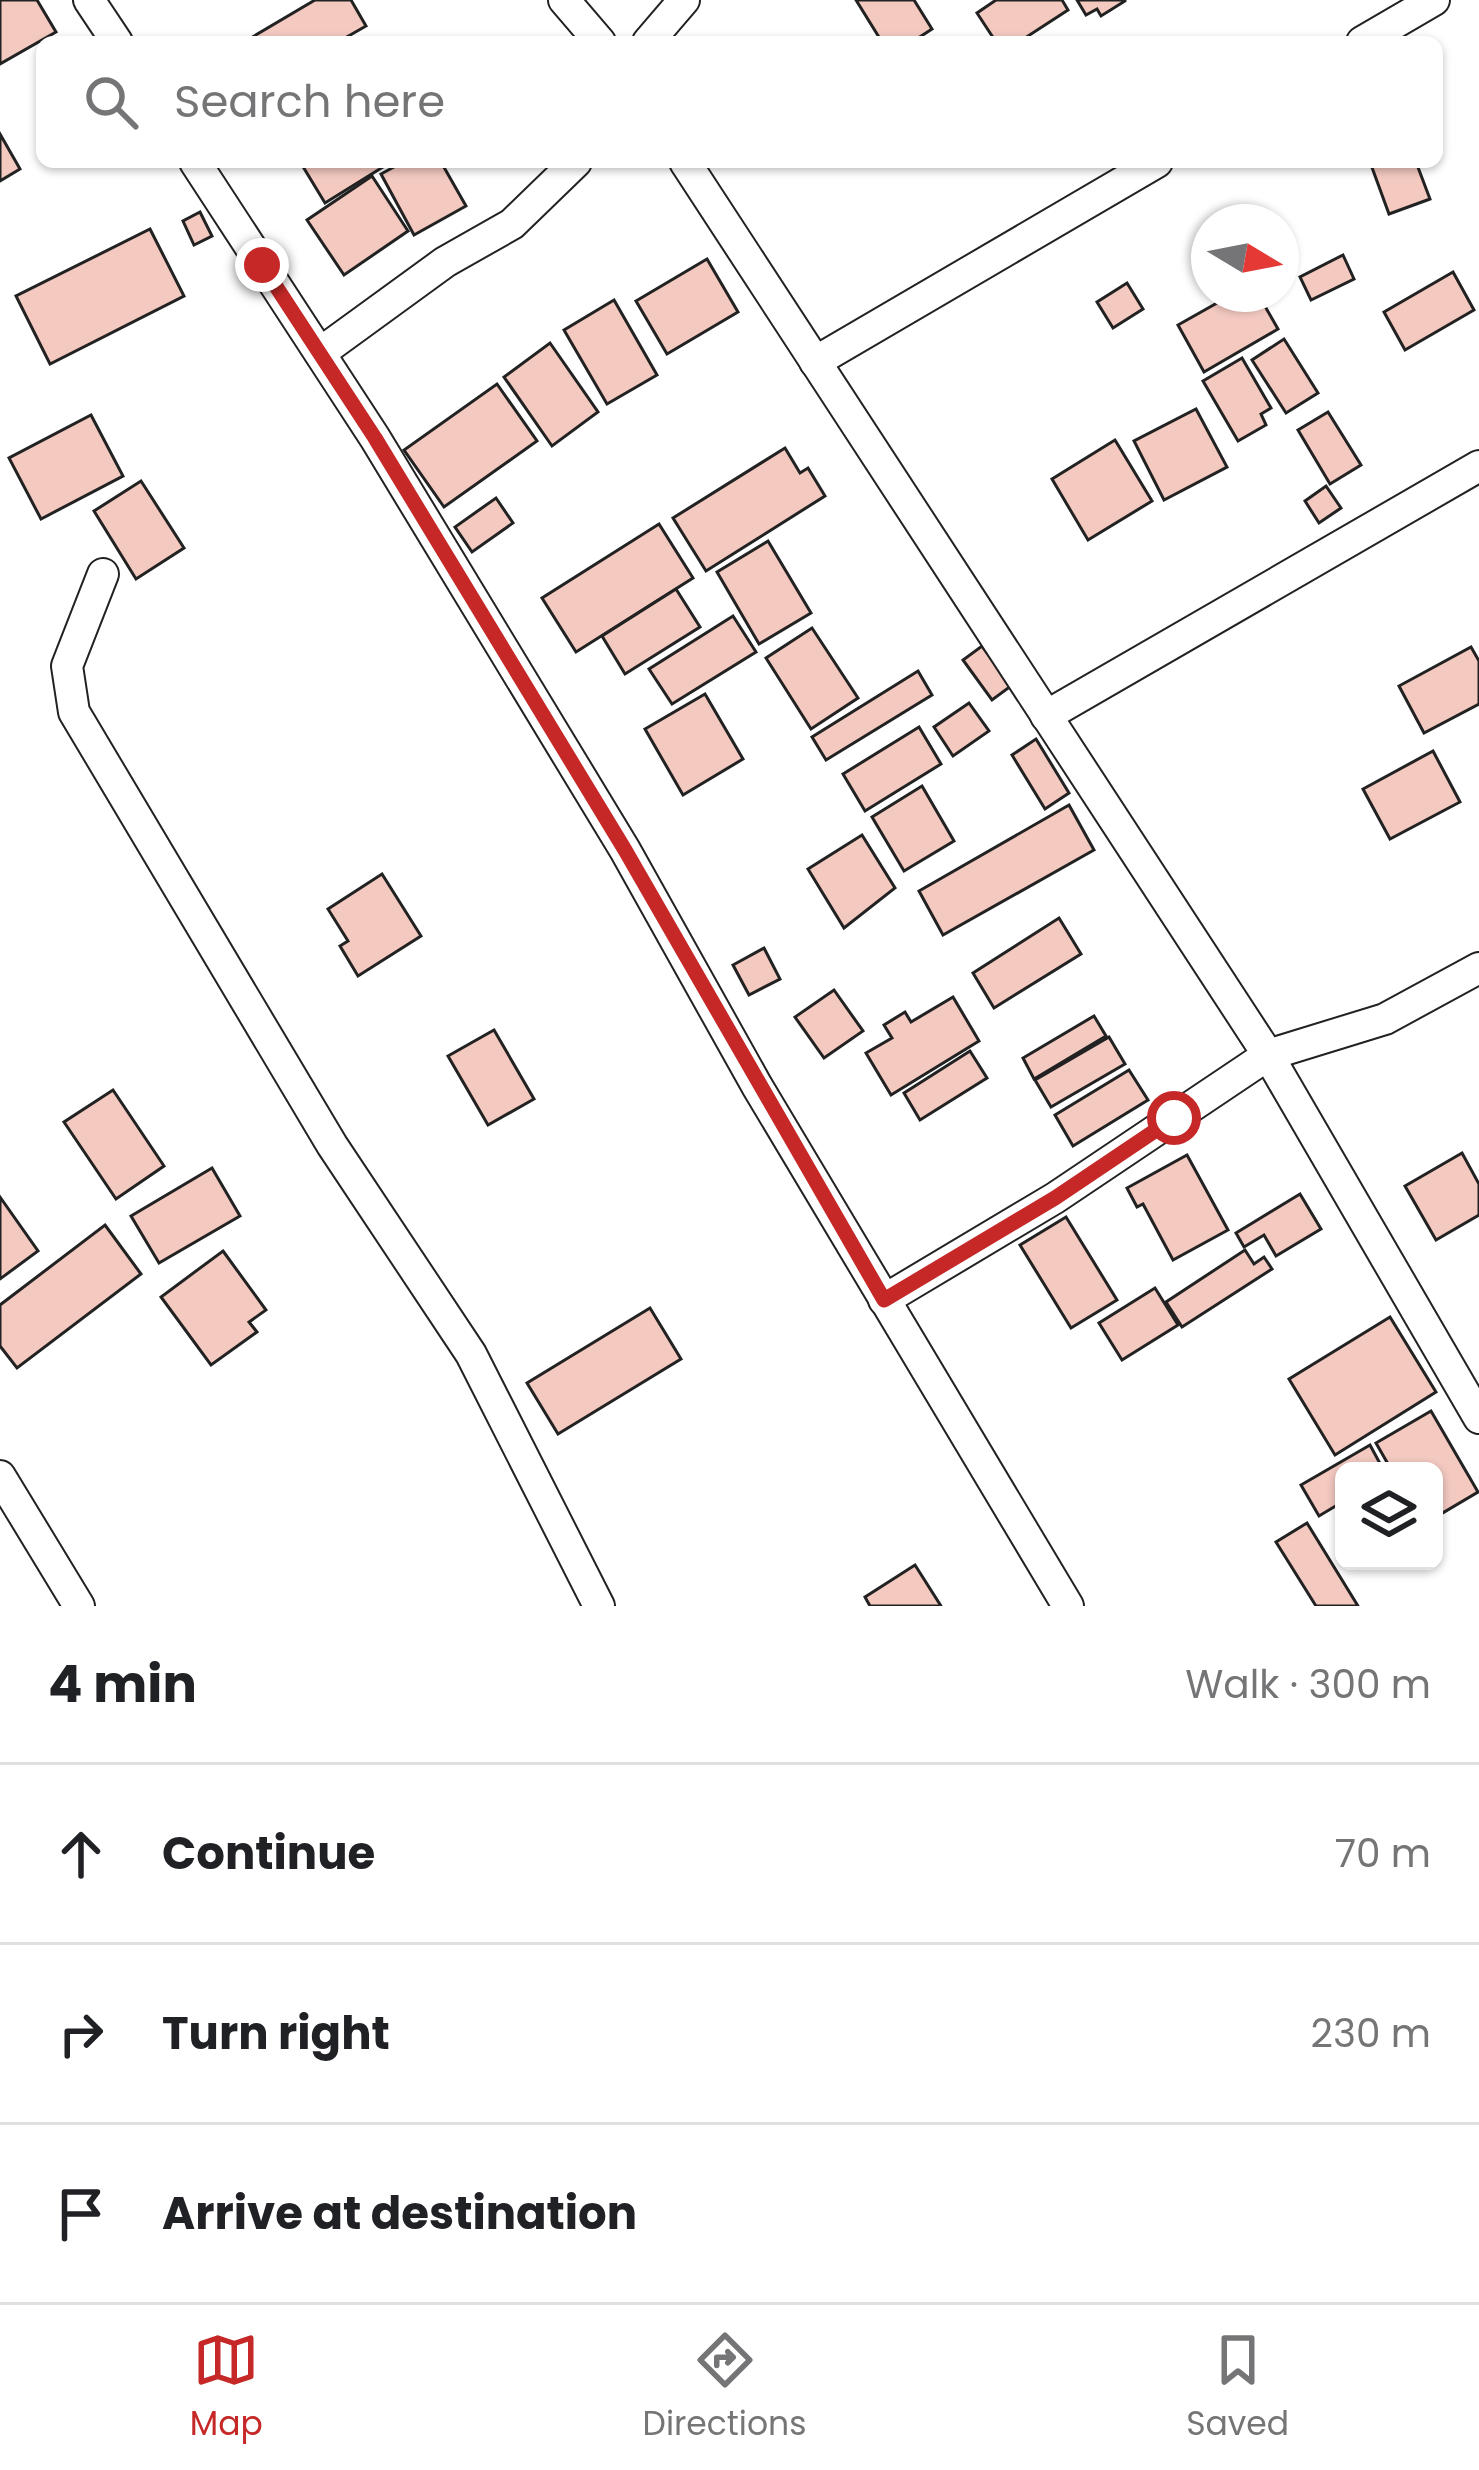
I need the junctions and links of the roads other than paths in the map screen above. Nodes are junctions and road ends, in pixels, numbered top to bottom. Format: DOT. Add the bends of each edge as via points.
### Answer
graph roads {
  1 [pos="89,0"];
  2 [pos="564,0"];
  3 [pos="684,0"];
  4 [pos="1434,0"];
  5 [pos="113,36"];
  6 [pos="595,36"];
  7 [pos="653,36"];
  8 [pos="1372,36"];
  9 [pos="199,168"];
  10 [pos="570,168"];
  11 [pos="689,168"];
  12 [pos="1147,168"];
  13 [pos="320,353"];
  14 [pos="815,362"];
  15 [pos="1479,466"];
  16 [pos="103,574"];
  17 [pos="1046,716"];
  18 [pos="1479,968"];
  19 [pos="1268,1055"];
  20 [pos="884,1300"];
  21 [pos="1479,1418"];
  22 [pos="0,1476"];
  23 [pos="80,1606"];
  24 [pos="598,1606"];
  25 [pos="1068,1606"];
  1 -- 5 [label="street"];
  2 -- 6 [label="street"];
  3 -- 7 [label="street"];
  4 -- 8 [label="street"];
  9 -- 13 [label="street"];
  10 -- 13 [label="street" via="512,224"];
  11 -- 14 [label="street"];
  12 -- 14 [label="street"];
  13 -- 20 [label="street" via="625,850"];
  14 -- 17 [label="street"];
  15 -- 17 [label="street"];
  16 -- 24 [label="street" via="67,666 74,712 332,1145 470,1354"];
  17 -- 19 [label="street"];
  18 -- 19 [label="street" via="1385,1019"];
  19 -- 20 [label="street"];
  19 -- 21 [label="street"];
  20 -- 25 [label="street"];
  22 -- 23 [label="street"];
}
